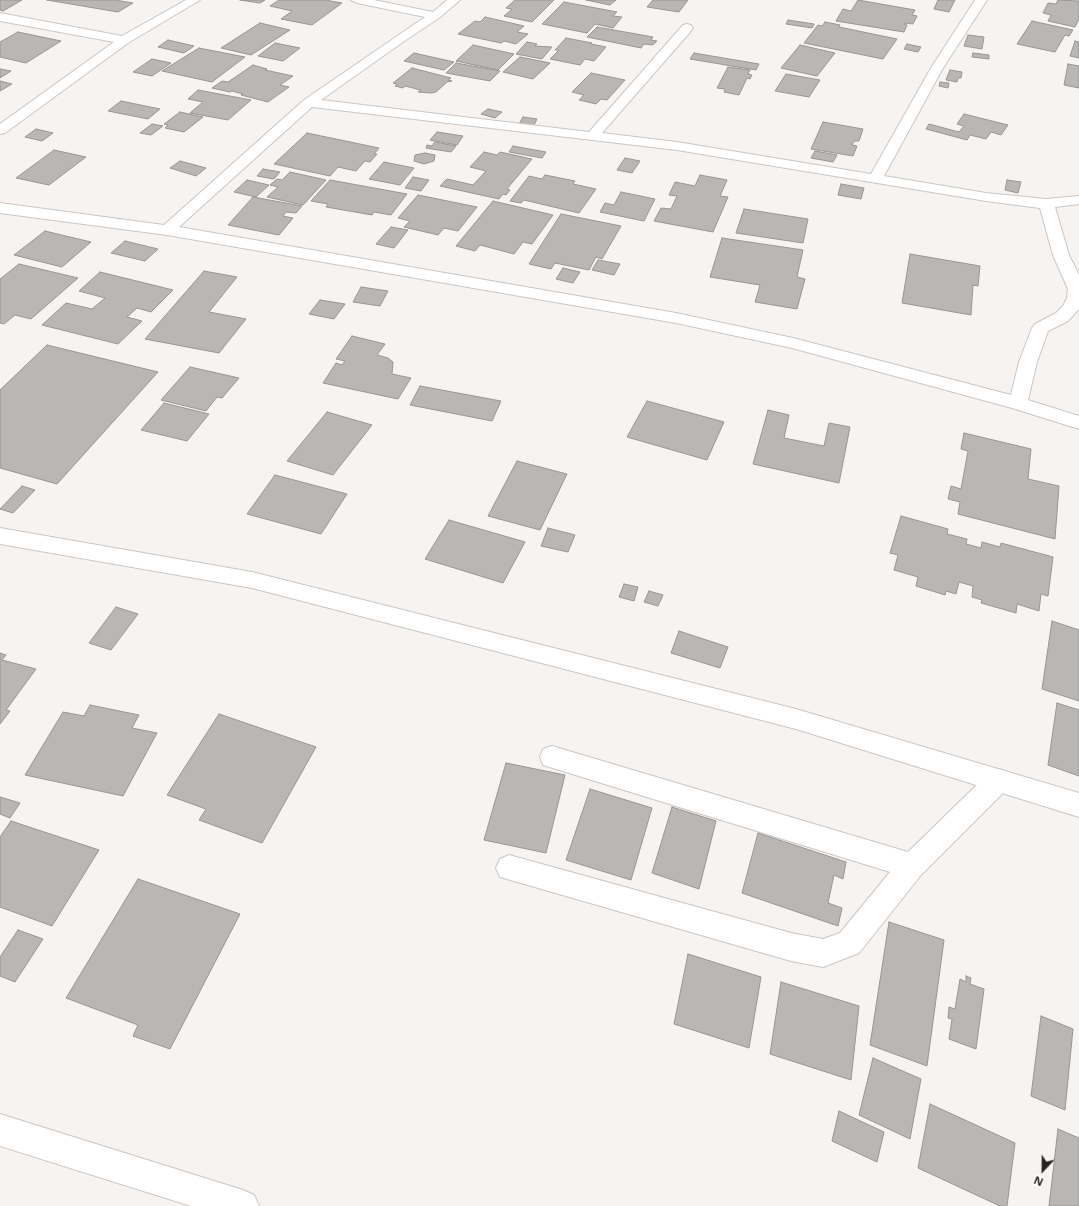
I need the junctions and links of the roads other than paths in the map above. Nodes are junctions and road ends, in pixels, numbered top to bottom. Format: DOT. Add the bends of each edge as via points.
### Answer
graph roads {
  1 [pos="194,0"];
  2 [pos="357,0"];
  3 [pos="454,0"];
  4 [pos="981,0"];
  5 [pos="435,16"];
  6 [pos="0,17"];
  7 [pos="687,28"];
  8 [pos="124,40"];
  9 [pos="309,103"];
  10 [pos="0,130"];
  11 [pos="593,135"];
  12 [pos="876,178"];
  13 [pos="1079,200"];
  14 [pos="1046,204"];
  15 [pos="0,208"];
  16 [pos="167,230"];
  17 [pos="1018,403"];
  18 [pos="1079,423"];
  19 [pos="0,536"];
  20 [pos="552,757"];
  21 [pos="999,780"];
  22 [pos="1079,805"];
  23 [pos="912,866"];
  24 [pos="509,868"];
  25 [pos="0,1130"];
  26 [pos="243,1206"];
  1 -- 8 [label="street"];
  2 -- 5 [label="street"];
  3 -- 5 [label="street"];
  4 -- 12 [label="street" via="937,68"];
  5 -- 9 [label="street"];
  6 -- 8 [label="street"];
  7 -- 11 [label="street"];
  8 -- 10 [label="street"];
  9 -- 11 [label="street"];
  9 -- 16 [label="street"];
  11 -- 12 [label="street"];
  12 -- 14 [label="street" via="986,197"];
  13 -- 14 [label="street"];
  14 -- 17 [label="street" via="1061,255 1076,289 1075,298 1071,308 1062,317 1041,328 1028,362"];
  15 -- 16 [label="street"];
  16 -- 17 [label="street" via="676,318 793,343"];
  17 -- 18 [label="street"];
  19 -- 21 [label="street" via="252,580 796,719"];
  20 -- 23 [label="street"];
  21 -- 22 [label="street"];
  21 -- 23 [label="street"];
  23 -- 24 [label="street" via="849,943 823,952 791,947"];
  25 -- 26 [label="street"];
}
